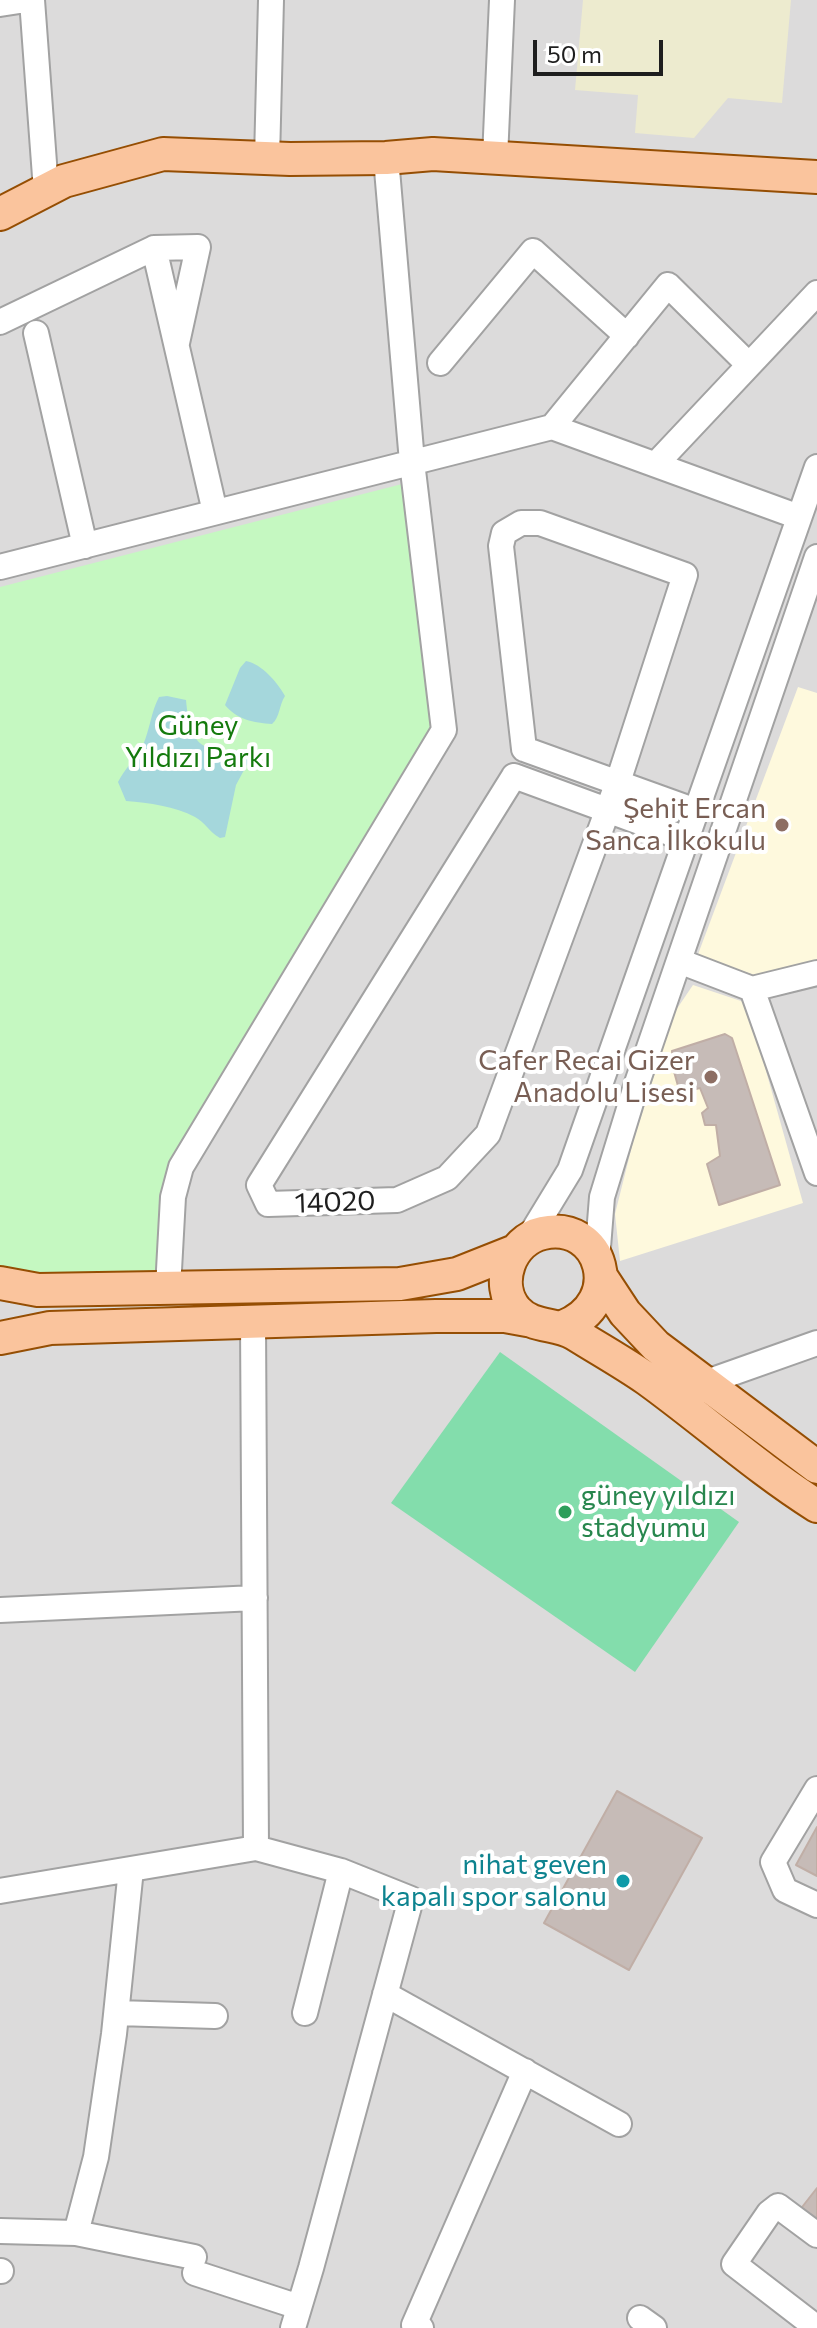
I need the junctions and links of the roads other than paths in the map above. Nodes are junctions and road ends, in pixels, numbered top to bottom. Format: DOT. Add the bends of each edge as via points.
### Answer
graph roads {
  1 [pos="26,0"];
  2 [pos="32,0"];
  3 [pos="271,0"];
  4 [pos="502,0"];
  5 [pos="0,4"];
  6 [pos="386,158"];
  7 [pos="495,158"];
  8 [pos="267,159"];
  9 [pos="817,177"];
  10 [pos="46,190"];
  11 [pos="0,214"];
  12 [pos="154,248"];
  13 [pos="67,289"];
  14 [pos="817,293"];
  15 [pos="2,321"];
  16 [pos="36,333"];
  17 [pos="627,336"];
  18 [pos="177,343"];
  19 [pos="440,363"];
  20 [pos="749,365"];
  21 [pos="552,427"];
  22 [pos="412,462"];
  23 [pos="656,464"];
  24 [pos="817,467"];
  25 [pos="215,512"];
  26 [pos="799,517"];
  27 [pos="85,546"];
  28 [pos="817,557"];
  29 [pos="0,567"];
  30 [pos="524,749"];
  31 [pos="514,776"];
  32 [pos="618,782"];
  33 [pos="607,810"];
  34 [pos="696,811"];
  35 [pos="686,839"];
  36 [pos="679,961"];
  37 [pos="817,973"];
  38 [pos="752,989"];
  39 [pos="817,1173"];
  40 [pos="521,1245"];
  41 [pos="600,1269"];
  42 [pos="0,1283"];
  43 [pos="168,1288"];
  44 [pos="527,1320"];
  45 [pos="253,1322"];
  46 [pos="563,1327"];
  47 [pos="0,1338"];
  48 [pos="817,1343"];
  49 [pos="704,1383"];
  50 [pos="817,1467"];
  51 [pos="817,1506"];
  52 [pos="255,1598"];
  53 [pos="0,1610"];
  54 [pos="817,1789"];
  55 [pos="256,1848"];
  56 [pos="131,1869"];
  57 [pos="341,1871"];
  58 [pos="0,1891"];
  59 [pos="817,1905"];
  60 [pos="385,1994"];
  61 [pos="117,2013"];
  62 [pos="305,2013"];
  63 [pos="215,2016"];
  64 [pos="525,2071"];
  65 [pos="619,2124"];
  66 [pos="0,2231"];
  67 [pos="76,2233"];
  68 [pos="817,2235"];
  69 [pos="296,2317"];
  70 [pos="421,2328"];
  71 [pos="817,2328"];
  1 -- 5 [label="street"];
  2 -- 10 [label="street"];
  3 -- 8 [label="street"];
  4 -- 7 [label="street"];
  6 -- 7 [label="main road"];
  6 -- 8 [label="main road"];
  6 -- 22 [label="street"];
  7 -- 9 [label="main road"];
  8 -- 10 [label="main road" via="163,154"];
  10 -- 11 [label="main road"];
  12 -- 13 [label="street"];
  12 -- 18 [label="street"];
  12 -- 18 [label="street" via="198,247"];
  13 -- 15 [label="street"];
  13 -- 16 [label="street"];
  14 -- 20 [label="street"];
  15 -- 16 [label="street"];
  16 -- 27 [label="street"];
  17 -- 19 [label="street" via="533,251"];
  17 -- 20 [label="street" via="668,285"];
  17 -- 21 [label="street"];
  18 -- 25 [label="street"];
  20 -- 23 [label="street"];
  21 -- 22 [label="street"];
  21 -- 23 [label="street"];
  22 -- 25 [label="street"];
  22 -- 43 [label="street" via="444,730 181,1167 173,1197"];
  23 -- 26 [label="street"];
  24 -- 26 [label="street"];
  25 -- 27 [label="street"];
  26 -- 34 [label="street"];
  27 -- 29 [label="street"];
  28 -- 36 [label="street"];
  30 -- 31 [label="street" via="513,760"];
  30 -- 32 [label="street"];
  30 -- 32 [label="street" via="501,546 504,533 521,523 540,523 685,575"];
  31 -- 33 [label="street"];
  31 -- 33 [label="street, 14020" via="259,1185 268,1204 397,1200 447,1178 488,1134"];
  32 -- 33 [label="street"];
  32 -- 34 [label="street"];
  33 -- 35 [label="street"];
  34 -- 35 [label="street"];
  35 -- 40 [label="street" via="570,1170"];
  36 -- 38 [label="street"];
  36 -- 41 [label="street" via="602,1197"];
  37 -- 38 [label="street"];
  38 -- 39 [label="street"];
  40 -- 41 [label="main road" via="542,1233 575,1236 588,1246"];
  40 -- 43 [label="main road" via="457,1274 400,1284"];
  40 -- 44 [label="main road" via="508,1265 506,1282 515,1308"];
  41 -- 46 [label="main road" via="599,1295 591,1310"];
  41 -- 49 [label="main road" via="625,1313 656,1346"];
  42 -- 43 [label="main road" via="38,1290"];
  44 -- 45 [label="main road" via="449,1316"];
  44 -- 46 [label="main road"];
  45 -- 47 [label="main road" via="50,1328"];
  45 -- 52 [label="street"];
  46 -- 51 [label="main road" via="646,1379"];
  48 -- 49 [label="street"];
  49 -- 50 [label="main road"];
  52 -- 53 [label="street"];
  52 -- 55 [label="street"];
  54 -- 59 [label="street" via="773,1862 785,1890"];
  55 -- 56 [label="street"];
  55 -- 57 [label="street"];
  56 -- 58 [label="street"];
  56 -- 61 [label="street"];
  57 -- 60 [label="street" via="411,1899"];
  57 -- 62 [label="street"];
  60 -- 64 [label="street"];
  60 -- 69 [label="street"];
  61 -- 63 [label="street"];
  61 -- 67 [label="street" via="96,2157"];
  64 -- 65 [label="street"];
  64 -- 70 [label="street" via="414,2325"];
  66 -- 67 [label="street"];
  67 -- 69 [label="street" via="194,2265"];
  68 -- 71 [label="street" via="778,2206 734,2264"];
}
